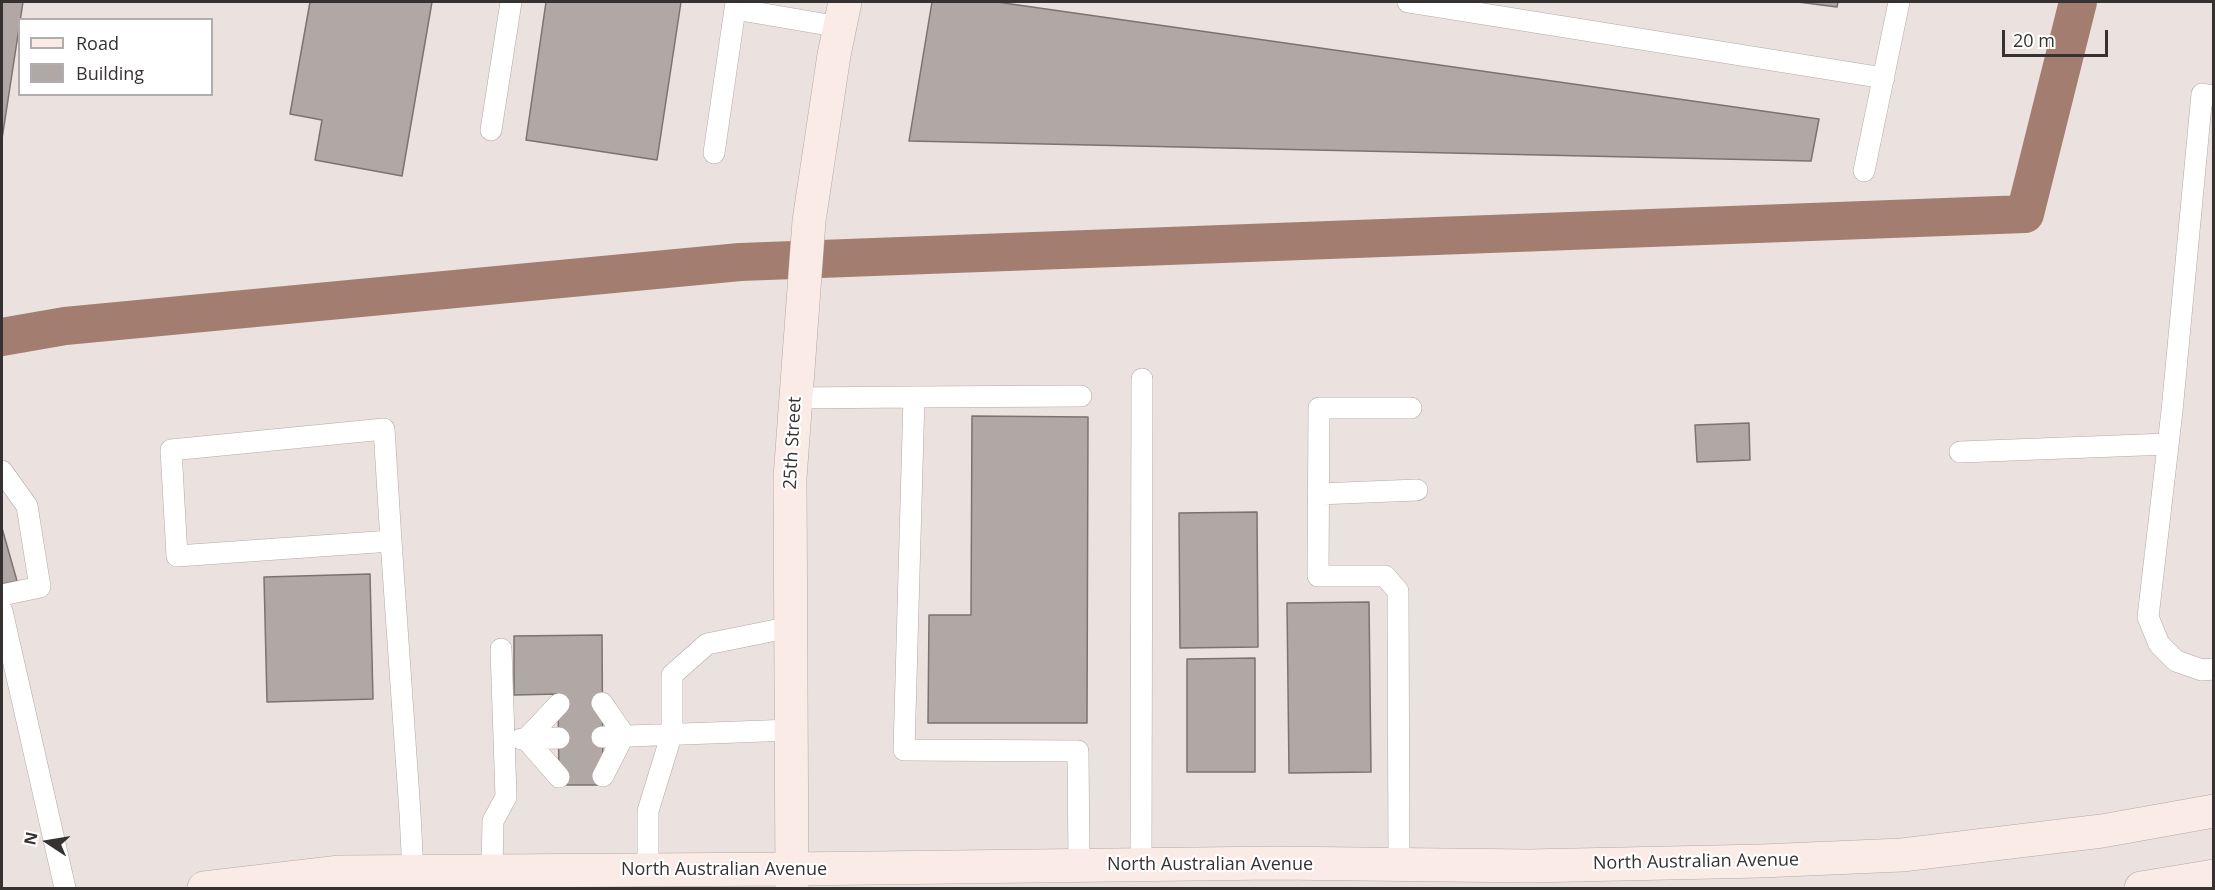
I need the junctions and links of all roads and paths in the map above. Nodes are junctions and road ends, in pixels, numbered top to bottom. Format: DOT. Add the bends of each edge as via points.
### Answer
graph roads {
  1 [pos="511,2"];
  2 [pos="1408,2"];
  3 [pos="1899,2"];
  4 [pos="735,5"];
  5 [pos="842,14"];
  6 [pos="1884,78"];
  7 [pos="2214,96"];
  8 [pos="491,130"];
  9 [pos="714,153"];
  10 [pos="1864,171"];
  11 [pos="1142,379"];
  12 [pos="1081,396"];
  13 [pos="914,397"];
  14 [pos="796,398"];
  15 [pos="1411,408"];
  16 [pos="2168,444"];
  17 [pos="1960,452"];
  18 [pos="2,471"];
  19 [pos="1416,490"];
  20 [pos="1318,494"];
  21 [pos="392,541"];
  22 [pos="2,595"];
  23 [pos="2,610"];
  24 [pos="790,627"];
  25 [pos="501,650"];
  26 [pos="2214,669"];
  27 [pos="602,703"];
  28 [pos="559,705"];
  29 [pos="792,730"];
  30 [pos="672,734"];
  31 [pos="624,735"];
  32 [pos="602,737"];
  33 [pos="559,738"];
  34 [pos="526,739"];
  35 [pos="504,740"];
  36 [pos="603,776"];
  37 [pos="559,777"];
  38 [pos="2214,811"];
  39 [pos="1142,865"];
  40 [pos="1399,865"];
  41 [pos="1079,866"];
  42 [pos="648,870"];
  43 [pos="492,871"];
  44 [pos="413,872"];
  45 [pos="2214,876"];
  46 [pos="792,879"];
  47 [pos="65,888"];
  48 [pos="204,888"];
  49 [pos="2141,888"];
  1 -- 8 [label="lane"];
  2 -- 6 [label="lane"];
  3 -- 6 [label="lane"];
  4 -- 5 [label="lane"];
  4 -- 9 [label="lane"];
  5 -- 14 [label="main road, 25th Street" via="809,221"];
  6 -- 10 [label="lane"];
  7 -- 16 [label="lane" via="2202,94"];
  11 -- 39 [label="lane"];
  12 -- 13 [label="lane"];
  13 -- 14 [label="lane"];
  13 -- 41 [label="lane" via="904,750 1078,751"];
  14 -- 24 [label="main road, 25th Street" via="790,478"];
  15 -- 20 [label="lane" via="1319,408"];
  16 -- 17 [label="lane"];
  16 -- 26 [label="lane" via="2148,617 2159,644 2176,661 2202,670"];
  18 -- 22 [label="lane" via="27,506 40,587"];
  19 -- 20 [label="lane"];
  20 -- 40 [label="lane" via="1317,576 1385,576 1398,591"];
  21 -- 21 [label="lane" via="384,429 171,450 177,556"];
  21 -- 44 [label="lane"];
  23 -- 47 [label="lane"];
  24 -- 29 [label="main road, 25th Street"];
  24 -- 30 [label="lane" via="707,644 672,675"];
  25 -- 35 [label="lane"];
  27 -- 31 [label="lane"];
  28 -- 34 [label="lane"];
  29 -- 30 [label="lane"];
  29 -- 46 [label="main road, 25th Street"];
  30 -- 31 [label="lane"];
  30 -- 42 [label="lane" via="648,811"];
  31 -- 32 [label="lane"];
  31 -- 36 [label="lane"];
  33 -- 34 [label="lane"];
  34 -- 35 [label="lane"];
  34 -- 37 [label="lane"];
  35 -- 43 [label="lane" via="506,797 493,821"];
  38 -- 40 [label="main road, North Australian Avenue" via="2102,831 1902,855 1563,865"];
  39 -- 40 [label="main road, North Australian Avenue"];
  39 -- 41 [label="main road, North Australian Avenue"];
  41 -- 46 [label="main road, North Australian Avenue"];
  42 -- 43 [label="main road, North Australian Avenue"];
  42 -- 46 [label="main road, North Australian Avenue"];
  43 -- 44 [label="main road, North Australian Avenue"];
  44 -- 48 [label="main road, North Australian Avenue" via="340,872"];
  45 -- 49 [label="main road"];
}
